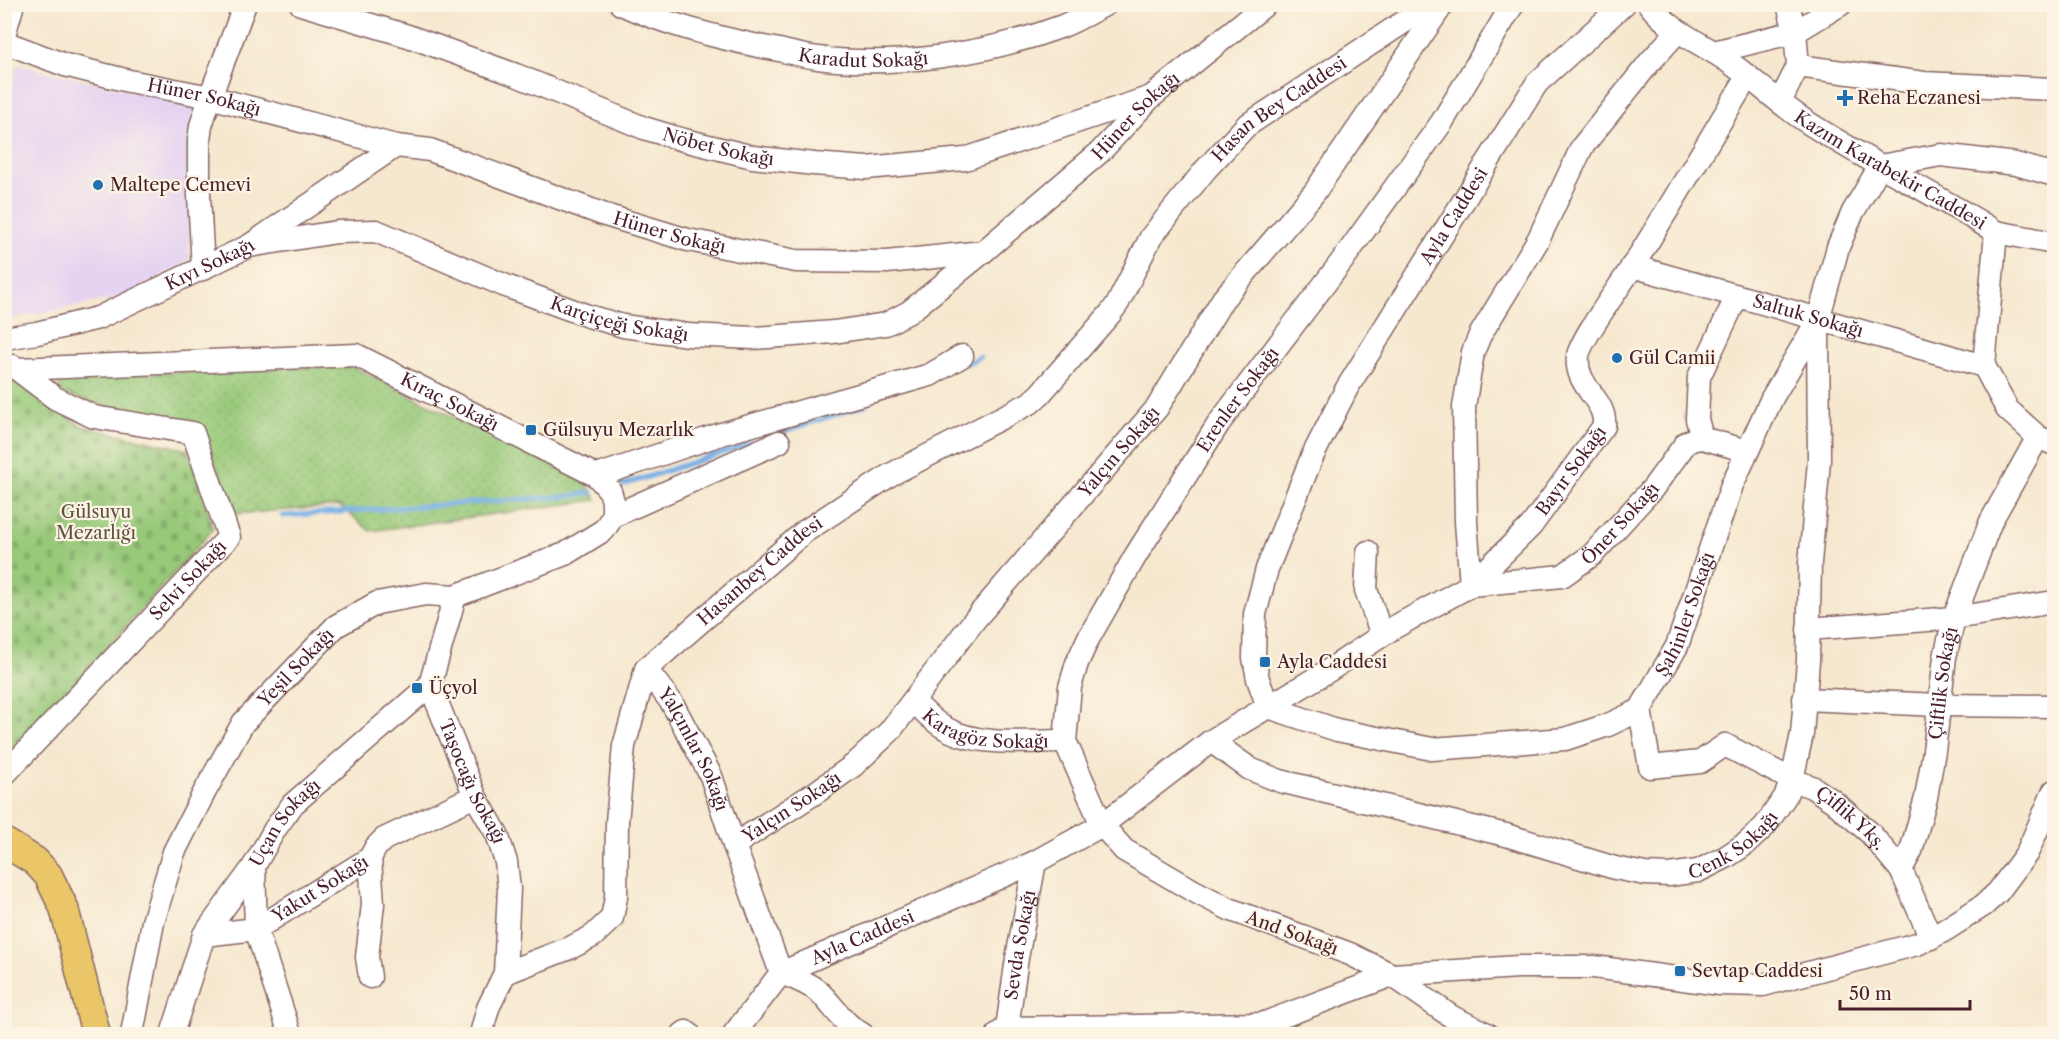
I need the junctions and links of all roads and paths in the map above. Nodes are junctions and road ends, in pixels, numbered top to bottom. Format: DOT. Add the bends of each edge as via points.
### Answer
graph roads {
  1 [pos="13,4"];
  2 [pos="245,4"];
  3 [pos="301,4"];
  4 [pos="621,4"];
  5 [pos="1106,4"];
  6 [pos="1266,4"];
  7 [pos="1431,4"];
  8 [pos="1443,4"];
  9 [pos="1514,4"];
  10 [pos="1624,4"];
  11 [pos="1649,4"];
  12 [pos="1788,4"];
  13 [pos="1841,4"];
  14 [pos="1678,31"];
  15 [pos="1795,32"];
  16 [pos="4,35"];
  17 [pos="4,42"];
  18 [pos="1714,52"];
  19 [pos="1798,66"];
  20 [pos="1748,76"];
  21 [pos="2055,88"];
  22 [pos="210,96"];
  23 [pos="1150,98"];
  24 [pos="1780,102"];
  25 [pos="396,146"];
  26 [pos="1880,166"];
  27 [pos="2055,175"];
  28 [pos="1996,232"];
  29 [pos="1151,237"];
  30 [pos="2055,243"];
  31 [pos="249,246"];
  32 [pos="983,252"];
  33 [pos="1632,266"];
  34 [pos="203,269"];
  35 [pos="1737,296"];
  36 [pos="1818,320"];
  37 [pos="4,338"];
  38 [pos="962,356"];
  39 [pos="11,365"];
  40 [pos="1984,366"];
  41 [pos="1702,438"];
  42 [pos="2046,440"];
  43 [pos="779,442"];
  44 [pos="1746,451"];
  45 [pos="597,476"];
  46 [pos="613,516"];
  47 [pos="1368,552"];
  48 [pos="1471,585"];
  49 [pos="455,596"];
  50 [pos="2055,602"];
  51 [pos="1954,618"];
  52 [pos="1808,629"];
  53 [pos="1382,635"];
  54 [pos="646,669"];
  55 [pos="430,685"];
  56 [pos="1804,699"];
  57 [pos="913,701"];
  58 [pos="1939,705"];
  59 [pos="2055,706"];
  60 [pos="1268,707"];
  61 [pos="1640,710"];
  62 [pos="1065,741"];
  63 [pos="1211,741"];
  64 [pos="4,775"];
  65 [pos="1792,780"];
  66 [pos="2055,791"];
  67 [pos="475,796"];
  68 [pos="1102,825"];
  69 [pos="4,842"];
  70 [pos="734,845"];
  71 [pos="370,858"];
  72 [pos="1035,862"];
  73 [pos="254,866"];
  74 [pos="1901,870"];
  75 [pos="256,929"];
  76 [pos="204,935"];
  77 [pos="1931,938"];
  78 [pos="505,973"];
  79 [pos="781,973"];
  80 [pos="1392,975"];
  81 [pos="370,977"];
  82 [pos="1253,1029"];
  83 [pos="1003,1031"];
  84 [pos="96,1035"];
  85 [pos="132,1035"];
  86 [pos="172,1035"];
  87 [pos="290,1035"];
  88 [pos="482,1035"];
  89 [pos="734,1035"];
  90 [pos="862,1035"];
  91 [pos="1487,1035"];
  1 -- 16 [label="street"];
  2 -- 22 [label="street"];
  3 -- 23 [label="street, Nöbet Sokağı" via="516,75 644,128 753,157 814,164 873,168 966,159"];
  4 -- 5 [label="street, Karadut Sokağı" via="690,31 733,41 818,58 872,60 956,54 998,45 1061,26"];
  6 -- 23 [label="street, Hüner Sokağı"];
  7 -- 29 [label="street, Hasan Bey Caddesi" via="1246,126"];
  8 -- 57 [label="street, Yalçın Sokağı" via="1314,193 1223,299 1157,408 976,618"];
  9 -- 62 [label="street, Erenler Sokağı" via="1442,122 1219,423 1136,555 1077,663 1070,687"];
  10 -- 60 [label="street, Ayla Caddesi" via="1537,83 1347,388 1312,457 1267,569 1255,614 1254,658"];
  11 -- 14 [label="street, Kazım Karabekir Caddesi"];
  12 -- 15 [label="street"];
  13 -- 15 [label="street"];
  14 -- 18 [label="street, Kazım Karabekir Caddesi"];
  14 -- 48 [label="street" via="1582,147 1538,240 1473,352 1464,407"];
  15 -- 18 [label="street"];
  15 -- 19 [label="street"];
  17 -- 22 [label="street, Hüner Sokağı" via="65,65"];
  18 -- 20 [label="street, Kazım Karabekir Caddesi"];
  19 -- 21 [label="street" via="1924,83"];
  19 -- 24 [label="street"];
  20 -- 24 [label="street, Kazım Karabekir Caddesi"];
  20 -- 33 [label="street, Bayır Sokağı"];
  22 -- 25 [label="street, Hüner Sokağı"];
  22 -- 34 [label="street" via="199,140"];
  23 -- 32 [label="street, Hüner Sokağı" via="1100,152"];
  24 -- 26 [label="street, Kazım Karabekir Caddesi"];
  25 -- 31 [label="street, Kıyı Sokağı"];
  25 -- 32 [label="street, Hüner Sokağı" via="438,152 605,215 688,240 796,261 887,262"];
  26 -- 27 [label="street" via="1941,155 2016,164"];
  26 -- 28 [label="street, Kazım Karabekir Caddesi"];
  26 -- 36 [label="street, Şahinler Sokağı" via="1838,247"];
  28 -- 30 [label="street"];
  28 -- 40 [label="street, Kazım Karabekir Caddesi"];
  29 -- 54 [label="street, Hasanbey Caddesi" via="1110,314 1030,403 890,475 804,532"];
  31 -- 32 [label="street, Karçiçeği Sokağı" via="337,232 376,231 556,306 600,320 688,335 753,338 886,324 909,312"];
  31 -- 34 [label="street, Kıyı Sokağı"];
  33 -- 35 [label="street, Saltuk Sokağı"];
  33 -- 48 [label="street, Bayır Sokağı" via="1579,349 1581,380 1604,411 1604,426 1531,526"];
  34 -- 37 [label="street, Kıyı Sokağı" via="98,318"];
  35 -- 36 [label="street, Saltuk Sokağı"];
  35 -- 41 [label="street" via="1699,377 1697,419"];
  36 -- 40 [label="street, Saltuk Sokağı"];
  36 -- 44 [label="street, Şahinler Sokağı"];
  36 -- 52 [label="street, Cenk Sokağı" via="1819,460"];
  38 -- 45 [label="street" via="930,375 721,434"];
  39 -- 45 [label="street, Kıraç Sokağı" via="356,355"];
  39 -- 64 [label="street, Selvi Sokağı" via="55,398 94,417 193,434 229,537"];
  40 -- 42 [label="street" via="2007,409"];
  41 -- 44 [label="street"];
  41 -- 48 [label="street, Öner Sokağı" via="1686,443 1653,488 1582,564 1562,576"];
  42 -- 51 [label="street, Çiftlik Sokağı" via="1991,521"];
  43 -- 46 [label="street"];
  44 -- 61 [label="street, Şahinler Sokağı" via="1677,646"];
  45 -- 46 [label="street" via="610,491"];
  46 -- 49 [label="street, Yeşil Sokağı" via="604,530 565,554"];
  47 -- 53 [label="street" via="1366,590"];
  48 -- 53 [label="street, Bayır Sokağı"];
  49 -- 55 [label="street"];
  49 -- 85 [label="street, Yeşil Sokağı" via="426,594 377,603 336,626 243,723 174,852 153,921"];
  50 -- 51 [label="street"];
  51 -- 52 [label="street"];
  51 -- 58 [label="street, Çiftlik Sokağı"];
  52 -- 56 [label="street, Cenk Sokağı"];
  53 -- 60 [label="street, Bayır Sokağı"];
  54 -- 70 [label="street, Yalçınlar Sokağı" via="687,727 711,776"];
  54 -- 78 [label="street" via="624,746 612,918 593,936 572,947"];
  55 -- 67 [label="street, Taşocağı Sokağı"];
  55 -- 73 [label="street, Uçan Sokağı" via="293,804"];
  56 -- 58 [label="street"];
  56 -- 65 [label="street, Cenk Sokağı" via="1802,734"];
  57 -- 62 [label="street, Karagöz Sokağı" via="958,734 1009,741"];
  57 -- 70 [label="street, Yalçın Sokağı" via="889,732 854,765"];
  58 -- 59 [label="street"];
  58 -- 74 [label="street, Çiftlik Sokağı" via="1926,798"];
  60 -- 61 [label="street" via="1337,730 1432,749 1565,739"];
  60 -- 63 [label="street, Ayla Caddesi"];
  61 -- 65 [label="street, Çiflik Ykş." via="1650,767 1700,762 1725,744"];
  62 -- 68 [label="street, Erenler Sokağı"];
  63 -- 65 [label="street, Cenk Sokağı" via="1250,769 1280,781 1506,835 1645,874 1698,871 1726,857 1765,826 1785,798"];
  63 -- 68 [label="street, Ayla Caddesi"];
  65 -- 74 [label="street, Çiflik Ykş." via="1833,801 1870,833"];
  66 -- 77 [label="street" via="2027,853 1998,892"];
  67 -- 71 [label="street, Yakut Sokağı" via="384,838"];
  67 -- 78 [label="street, Taşocağı Sokağı" via="497,834 506,862 509,889"];
  68 -- 72 [label="street, Ayla Caddesi"];
  68 -- 80 [label="street, And Sokağı" via="1124,850 1192,891 1229,909 1350,954"];
  69 -- 84 [label="main road" via="35,861 48,875 64,908"];
  70 -- 79 [label="street, Yalçınlar Sokağı"];
  71 -- 75 [label="street, Yakut Sokağı"];
  71 -- 81 [label="street"];
  72 -- 79 [label="street, Ayla Caddesi"];
  72 -- 83 [label="street, Sevda Sokağı"];
  73 -- 75 [label="street, Uçan Sokağı"];
  73 -- 76 [label="street"];
  74 -- 77 [label="street"];
  75 -- 76 [label="street"];
  75 -- 87 [label="street"];
  76 -- 86 [label="street"];
  77 -- 80 [label="street" via="1763,985 1720,984 1594,967"];
  78 -- 88 [label="street"];
  79 -- 89 [label="street, Ayla Caddesi"];
  79 -- 90 [label="street" via="817,991"];
  80 -- 82 [label="street"];
  80 -- 91 [label="street, And Sokağı" via="1452,1017"];
  82 -- 83 [label="street"];
}
